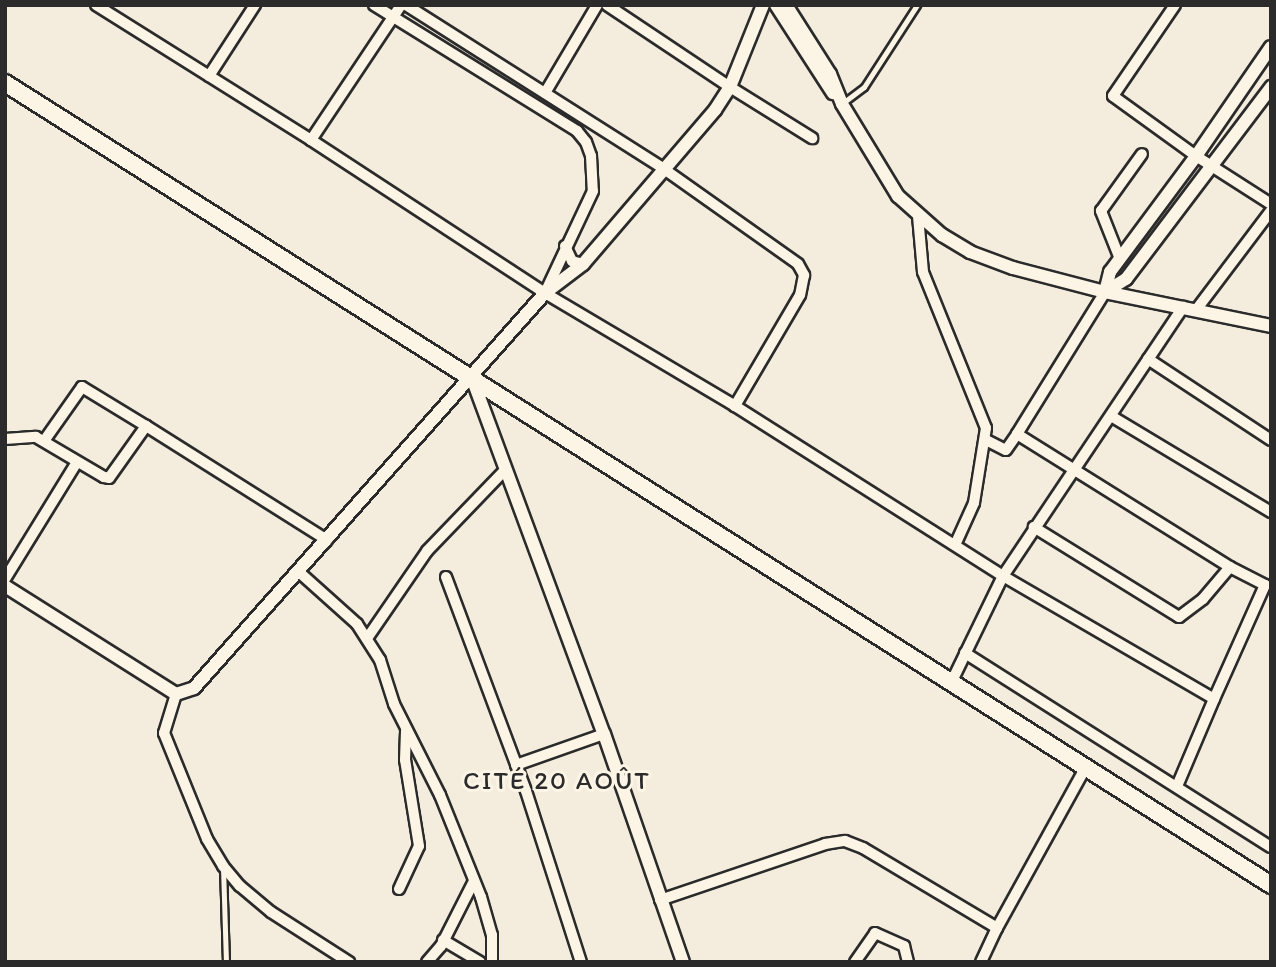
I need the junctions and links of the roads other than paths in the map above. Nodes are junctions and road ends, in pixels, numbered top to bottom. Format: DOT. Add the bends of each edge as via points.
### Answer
graph roads {
  1 [pos="96,5"];
  2 [pos="255,5"];
  3 [pos="374,5"];
  4 [pos="403,5"];
  5 [pos="597,5"];
  6 [pos="607,5"];
  7 [pos="763,5"];
  8 [pos="776,5"];
  9 [pos="786,5"];
  10 [pos="917,5"];
  11 [pos="1175,5"];
  12 [pos="393,17"];
  13 [pos="1271,47"];
  14 [pos="209,76"];
  15 [pos="5,83"];
  16 [pos="1271,87"];
  17 [pos="730,88"];
  18 [pos="545,93"];
  19 [pos="842,104"];
  20 [pos="812,138"];
  21 [pos="311,140"];
  22 [pos="1142,154"];
  23 [pos="1196,156"];
  24 [pos="1212,168"];
  25 [pos="664,169"];
  26 [pos="1271,204"];
  27 [pos="1271,211"];
  28 [pos="918,216"];
  29 [pos="565,246"];
  30 [pos="1119,259"];
  31 [pos="583,264"];
  32 [pos="1105,292"];
  33 [pos="545,293"];
  34 [pos="1190,308"];
  35 [pos="1271,326"];
  36 [pos="1148,359"];
  37 [pos="472,378"];
  38 [pos="735,406"];
  39 [pos="1111,416"];
  40 [pos="146,426"];
  41 [pos="1017,434"];
  42 [pos="5,439"];
  43 [pos="986,440"];
  44 [pos="1271,440"];
  45 [pos="44,441"];
  46 [pos="77,462"];
  47 [pos="506,469"];
  48 [pos="1074,471"];
  49 [pos="1271,512"];
  50 [pos="1034,527"];
  51 [pos="327,540"];
  52 [pos="955,545"];
  53 [pos="1230,567"];
  54 [pos="299,572"];
  55 [pos="1003,576"];
  56 [pos="446,577"];
  57 [pos="5,579"];
  58 [pos="5,586"];
  59 [pos="368,637"];
  60 [pos="965,653"];
  61 [pos="952,681"];
  62 [pos="176,694"];
  63 [pos="1214,699"];
  64 [pos="406,731"];
  65 [pos="604,734"];
  66 [pos="516,765"];
  67 [pos="1086,767"];
  68 [pos="1177,786"];
  69 [pos="1271,847"];
  70 [pos="223,866"];
  71 [pos="474,881"];
  72 [pos="1271,885"];
  73 [pos="399,889"];
  74 [pos="660,900"];
  75 [pos="997,928"];
  76 [pos="443,940"];
  77 [pos="983,959"];
  78 [pos="226,962"];
  79 [pos="349,962"];
  80 [pos="428,962"];
  81 [pos="480,962"];
  82 [pos="492,962"];
  83 [pos="581,962"];
  84 [pos="683,962"];
  85 [pos="855,962"];
  86 [pos="908,962"];
  87 [pos="994,962"];
  1 -- 14 [label="street"];
  2 -- 14 [label="street"];
  3 -- 12 [label="street"];
  4 -- 12 [label="street"];
  4 -- 18 [label="street"];
  5 -- 18 [label="street"];
  6 -- 17 [label="street"];
  7 -- 17 [label="street"];
  8 -- 19 [label="street"];
  9 -- 19 [label="street" via="830,74"];
  10 -- 19 [label="lane" via="864,88"];
  11 -- 23 [label="street" via="1113,96"];
  12 -- 21 [label="street"];
  12 -- 29 [label="street" via="577,131 586,142 593,191"];
  13 -- 23 [label="street"];
  14 -- 21 [label="street"];
  15 -- 37 [label="main road"];
  16 -- 24 [label="street"];
  17 -- 20 [label="street"];
  17 -- 25 [label="street"];
  18 -- 25 [label="street"];
  19 -- 28 [label="street" via="898,196"];
  21 -- 33 [label="street"];
  22 -- 30 [label="street" via="1101,211"];
  23 -- 24 [label="street"];
  23 -- 30 [label="street"];
  24 -- 26 [label="street"];
  24 -- 32 [label="street" via="1126,279"];
  25 -- 31 [label="street"];
  25 -- 38 [label="street" via="798,264 804,275 800,295"];
  27 -- 34 [label="street"];
  28 -- 32 [label="street" via="970,252"];
  28 -- 43 [label="street" via="923,272 986,428"];
  29 -- 31 [label="street" via="572,261"];
  29 -- 33 [label="street"];
  30 -- 32 [label="street"];
  31 -- 33 [label="street"];
  32 -- 34 [label="street"];
  32 -- 41 [label="street"];
  33 -- 37 [label="street"];
  33 -- 38 [label="street"];
  34 -- 35 [label="street"];
  34 -- 36 [label="street"];
  36 -- 39 [label="street"];
  36 -- 44 [label="street"];
  37 -- 47 [label="street"];
  37 -- 51 [label="street"];
  37 -- 61 [label="main road"];
  38 -- 52 [label="street"];
  39 -- 48 [label="street"];
  39 -- 49 [label="street"];
  40 -- 45 [label="street" via="82,387"];
  40 -- 46 [label="street" via="113,476 104,477"];
  40 -- 51 [label="street"];
  41 -- 43 [label="street" via="1006,450"];
  41 -- 48 [label="street"];
  42 -- 45 [label="street" via="36,437"];
  43 -- 52 [label="street" via="974,503"];
  45 -- 46 [label="street"];
  46 -- 57 [label="street"];
  47 -- 59 [label="street" via="427,551"];
  47 -- 65 [label="street"];
  48 -- 50 [label="street"];
  48 -- 53 [label="street"];
  50 -- 53 [label="street" via="1179,617"];
  50 -- 55 [label="street"];
  51 -- 54 [label="street"];
  52 -- 55 [label="street"];
  53 -- 63 [label="street" via="1265,585"];
  54 -- 59 [label="street"];
  54 -- 62 [label="street" via="194,688"];
  55 -- 60 [label="street"];
  55 -- 63 [label="street"];
  56 -- 66 [label="street"];
  58 -- 62 [label="street"];
  59 -- 64 [label="street"];
  60 -- 61 [label="street"];
  60 -- 68 [label="street"];
  61 -- 67 [label="main road"];
  62 -- 70 [label="street" via="164,733 207,839"];
  63 -- 68 [label="street"];
  64 -- 71 [label="street" via="440,795"];
  64 -- 73 [label="street" via="405,760 419,846"];
  65 -- 66 [label="street"];
  65 -- 74 [label="street"];
  66 -- 83 [label="street"];
  67 -- 72 [label="main road"];
  67 -- 75 [label="street"];
  68 -- 69 [label="street"];
  70 -- 78 [label="lane"];
  70 -- 79 [label="street" via="271,912"];
  71 -- 76 [label="street"];
  71 -- 82 [label="street" via="492,935"];
  74 -- 75 [label="street" via="845,841"];
  74 -- 84 [label="street"];
  75 -- 77 [label="street"];
  76 -- 80 [label="street"];
  76 -- 81 [label="street"];
  77 -- 87 [label="street"];
  85 -- 86 [label="street" via="875,933 904,946"];
}
